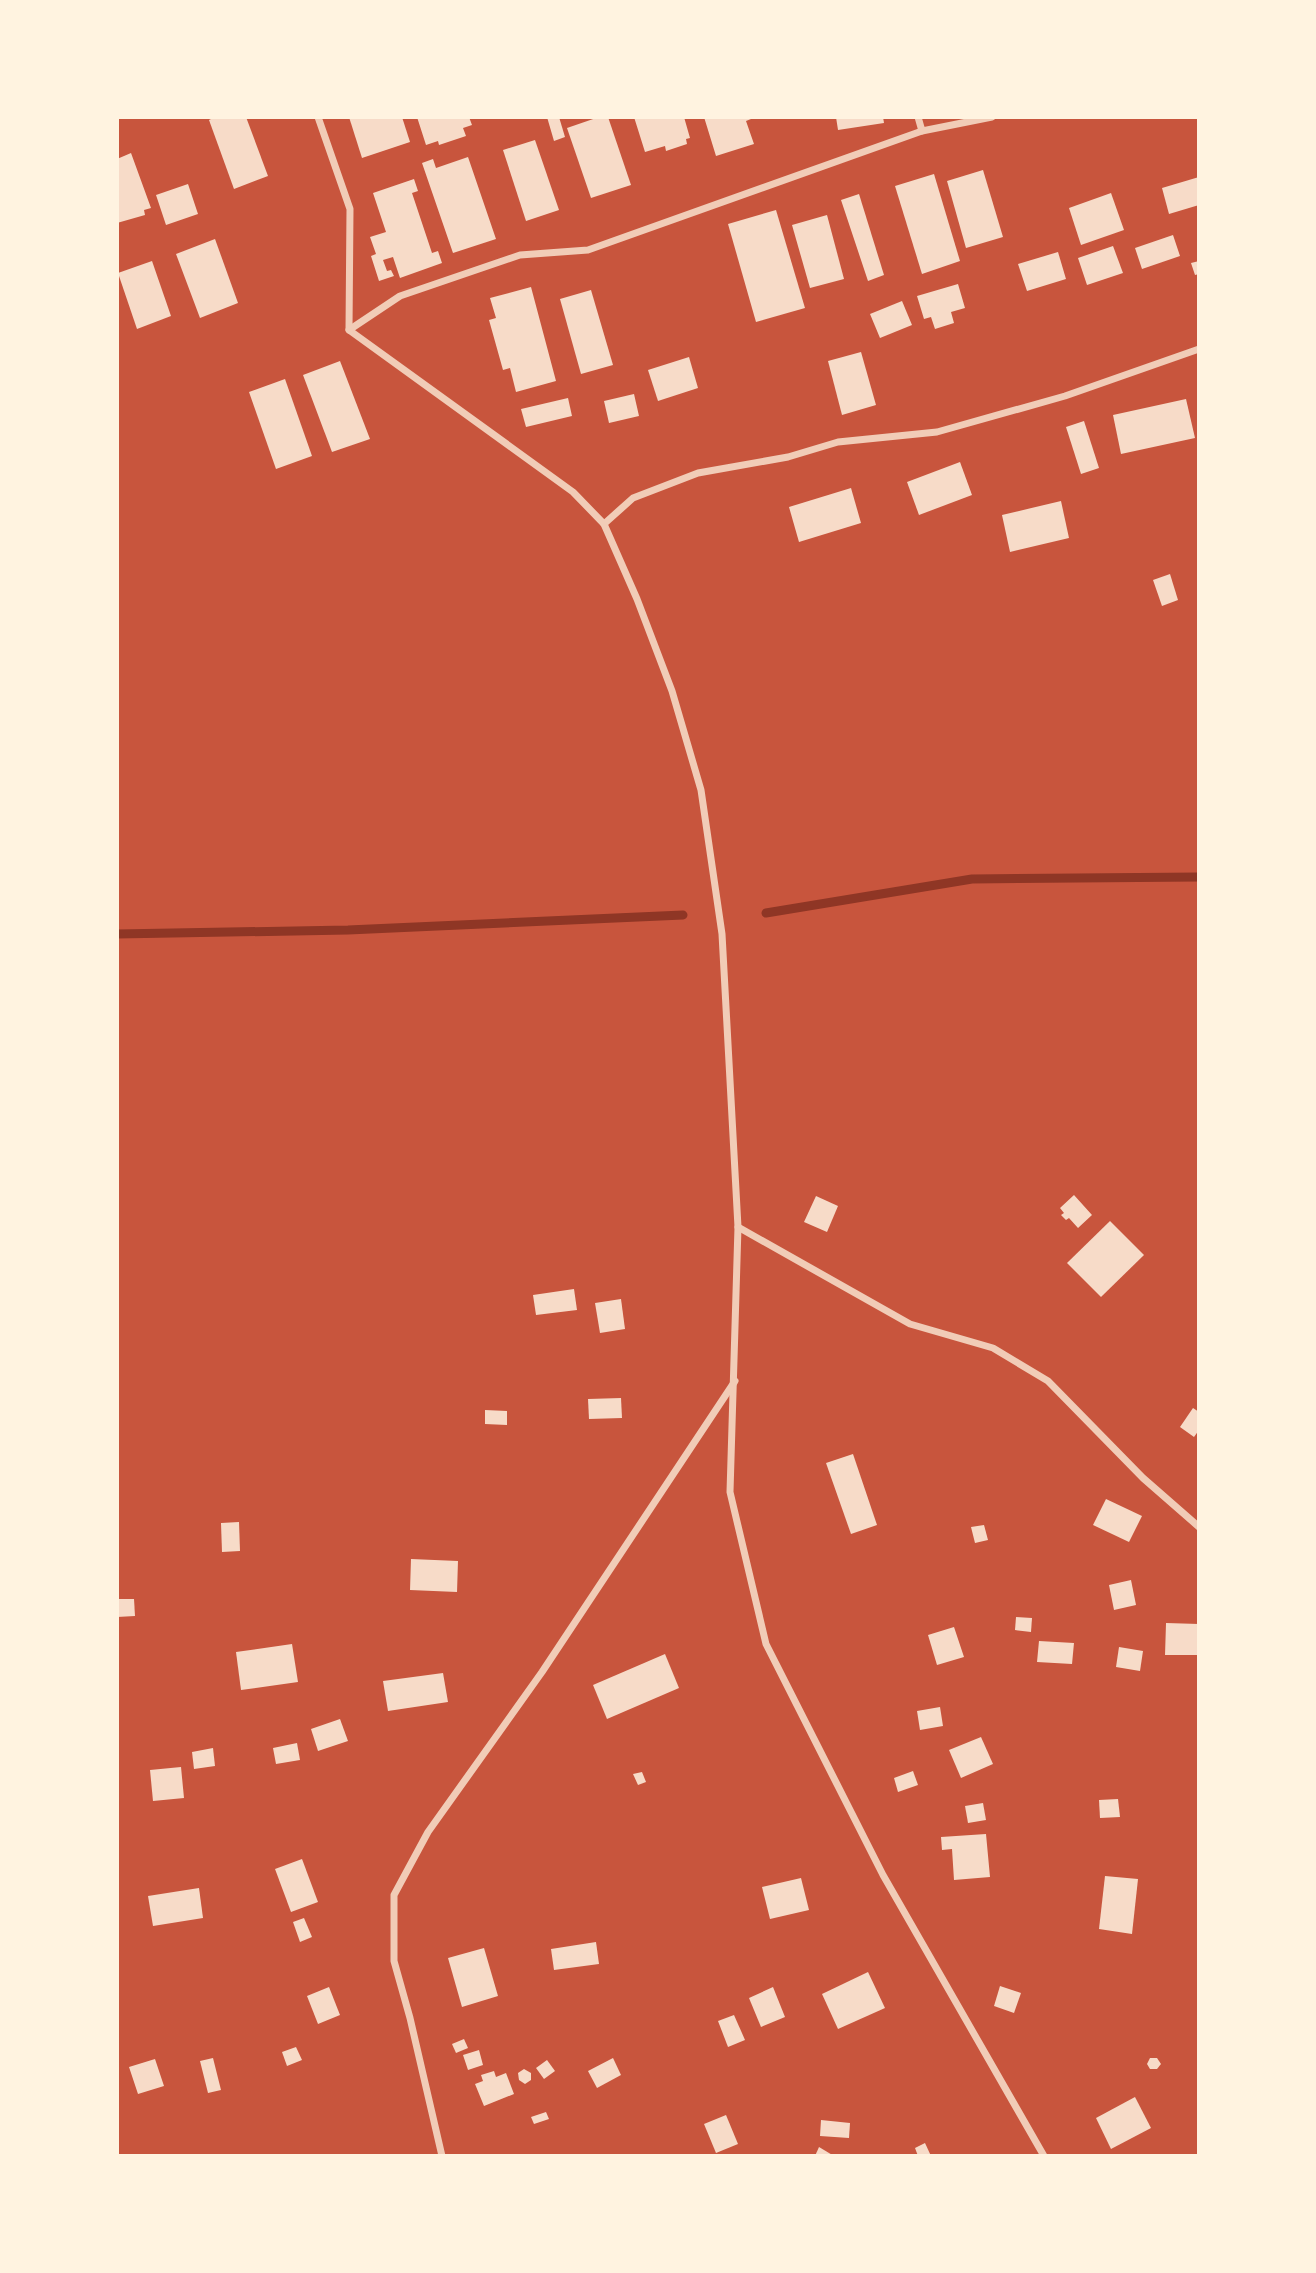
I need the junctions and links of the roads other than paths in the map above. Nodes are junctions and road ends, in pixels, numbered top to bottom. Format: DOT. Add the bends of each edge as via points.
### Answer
graph roads {
  1 [pos="318,117"];
  2 [pos="918,117"];
  3 [pos="992,117"];
  4 [pos="922,131"];
  5 [pos="349,330"];
  6 [pos="1199,349"];
  7 [pos="604,524"];
  8 [pos="738,1227"];
  9 [pos="736,1381"];
  10 [pos="1199,1527"];
  11 [pos="442,2156"];
  12 [pos="1044,2156"];
  1 -- 5 [label="street" via="350,209"];
  2 -- 4 [label="street"];
  3 -- 4 [label="street"];
  4 -- 5 [label="street" via="587,250 520,255 400,296"];
  5 -- 7 [label="street" via="573,492"];
  6 -- 7 [label="street" via="1065,396 937,432 838,442 788,457 698,473 633,498"];
  7 -- 8 [label="street" via="671,691 701,790 722,934"];
  8 -- 9 [label="street"];
  8 -- 10 [label="street" via="910,1324 993,1348 1048,1381 1143,1478"];
  9 -- 11 [label="street" via="542,1672 428,1832 394,1895 394,1961"];
  9 -- 12 [label="street" via="730,1492 766,1644 883,1875"];
}
